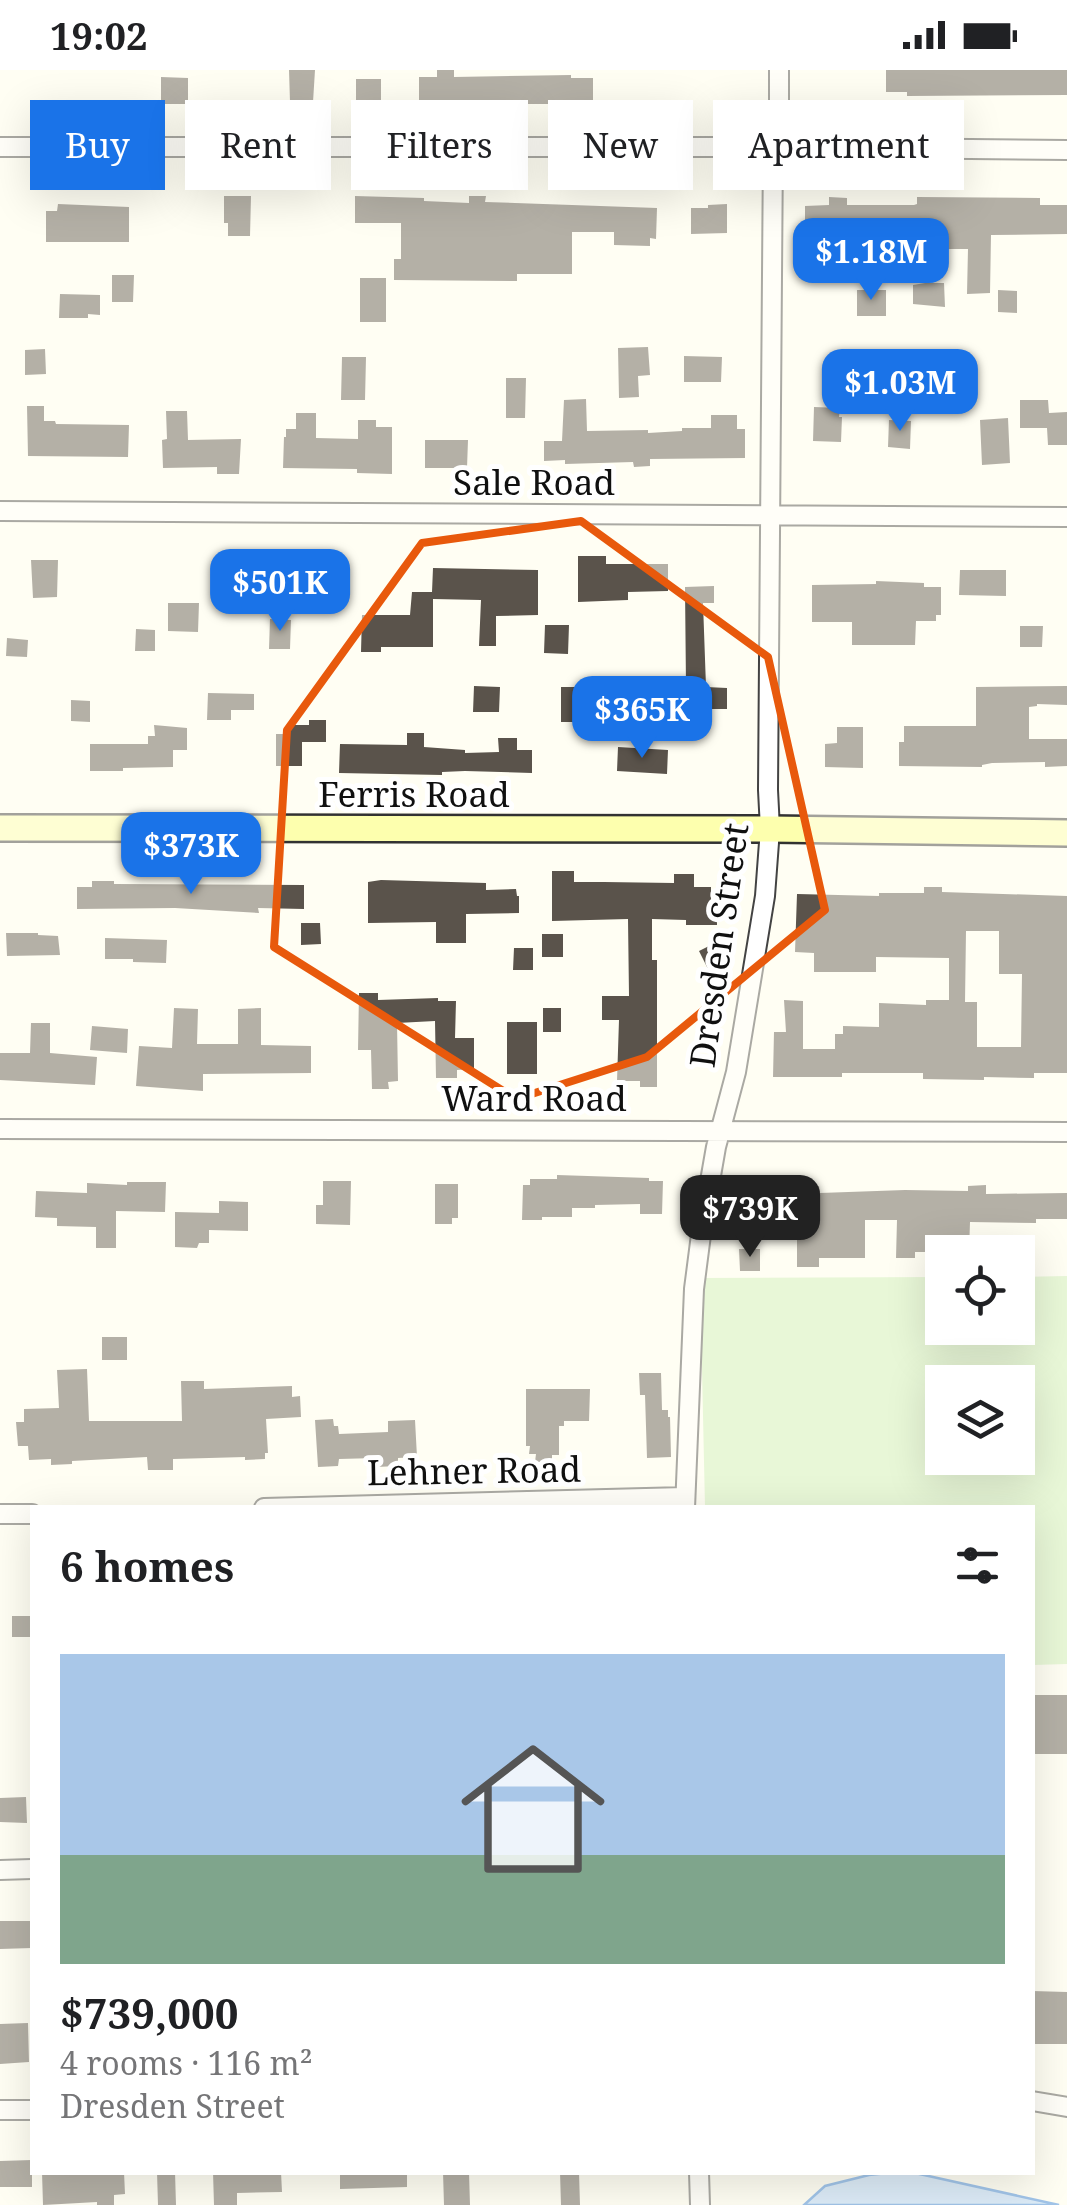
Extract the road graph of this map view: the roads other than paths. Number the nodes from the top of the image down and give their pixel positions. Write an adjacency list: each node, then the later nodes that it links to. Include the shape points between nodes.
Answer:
1 (779, 70): 2 (street, Dresden Street)
2 (778, 100)
3 (0, 147): 4 (street)
4 (713, 147)
5 (964, 149): 6 (street)
6 (1067, 150)
7 (775, 190): 9 (street, Dresden Street)
8 (0, 512): 9 (street, Sale Road)
9 (770, 515): 10 (street, Sale Road); 12 (street, Dresden Street)
10 (1067, 516)
11 (0, 828): 12 (main road, Ferris Road)
12 (770, 828): 13 (main road, Ferris Road); 15 (street, Dresden Street, via 762,914)
13 (1067, 833)
14 (0, 1128): 15 (street, Ward Road)
15 (722, 1130): 16 (street, Ward Road); 17 (street, Dresden Street, via 694,1289)
16 (1067, 1132)
17 (685, 1502): 18 (street, Lehner Road)
18 (474, 1505)
19 (0, 1514): 20 (street)
20 (30, 1514)
21 (0, 1870): 22 (street)
22 (30, 1870)
23 (1035, 2102): 24 (street)
24 (1067, 2107)
25 (0, 2110): 26 (street)
26 (30, 2110)
27 (700, 2175): 28 (street)
28 (700, 2205)

